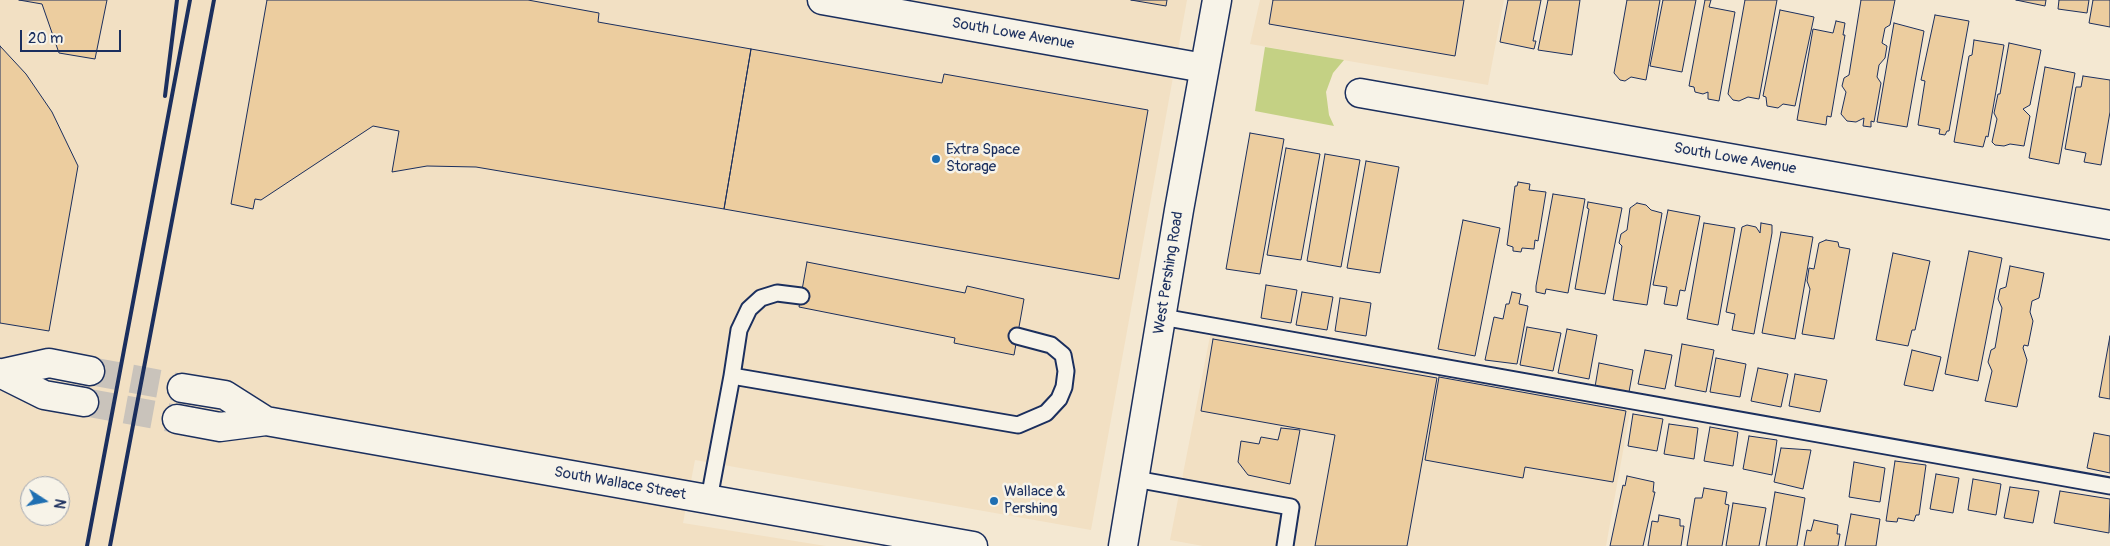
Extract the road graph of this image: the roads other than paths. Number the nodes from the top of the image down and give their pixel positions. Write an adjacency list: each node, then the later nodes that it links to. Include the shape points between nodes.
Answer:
1 (822, 0): 3 (street, South Lowe Avenue)
2 (1217, 0): 3 (street, West Pershing Road)
3 (1204, 68): 7 (street, West Pershing Road)
4 (1360, 93): 5 (street, South Lowe Avenue)
5 (2110, 225)
6 (802, 296): 11 (lane, via 777,293 761,298 749,309 739,330)
7 (1162, 316): 16 (street, West Pershing Road); 17 (lane)
8 (1017, 336): 11 (lane, via 1051,345 1063,355 1066,371 1059,399 1046,413 1018,425)
9 (90, 371): 10 (street, via 49,363)
10 (2, 373): 13 (street, via 44,395)
11 (732, 376): 18 (lane)
12 (182, 388): 15 (street, South Wallace Street, via 225,396)
13 (84, 402)
14 (177, 419): 15 (street, South Wallace Street, via 220,427)
15 (266, 421): 18 (street, South Wallace Street)
16 (1135, 479): 20 (street, West Pershing Road); 21 (lane, via 1291,507)
17 (2110, 486)
18 (709, 499): 19 (street, South Wallace Street)
19 (973, 546)
20 (1123, 546)
21 (1284, 546)

